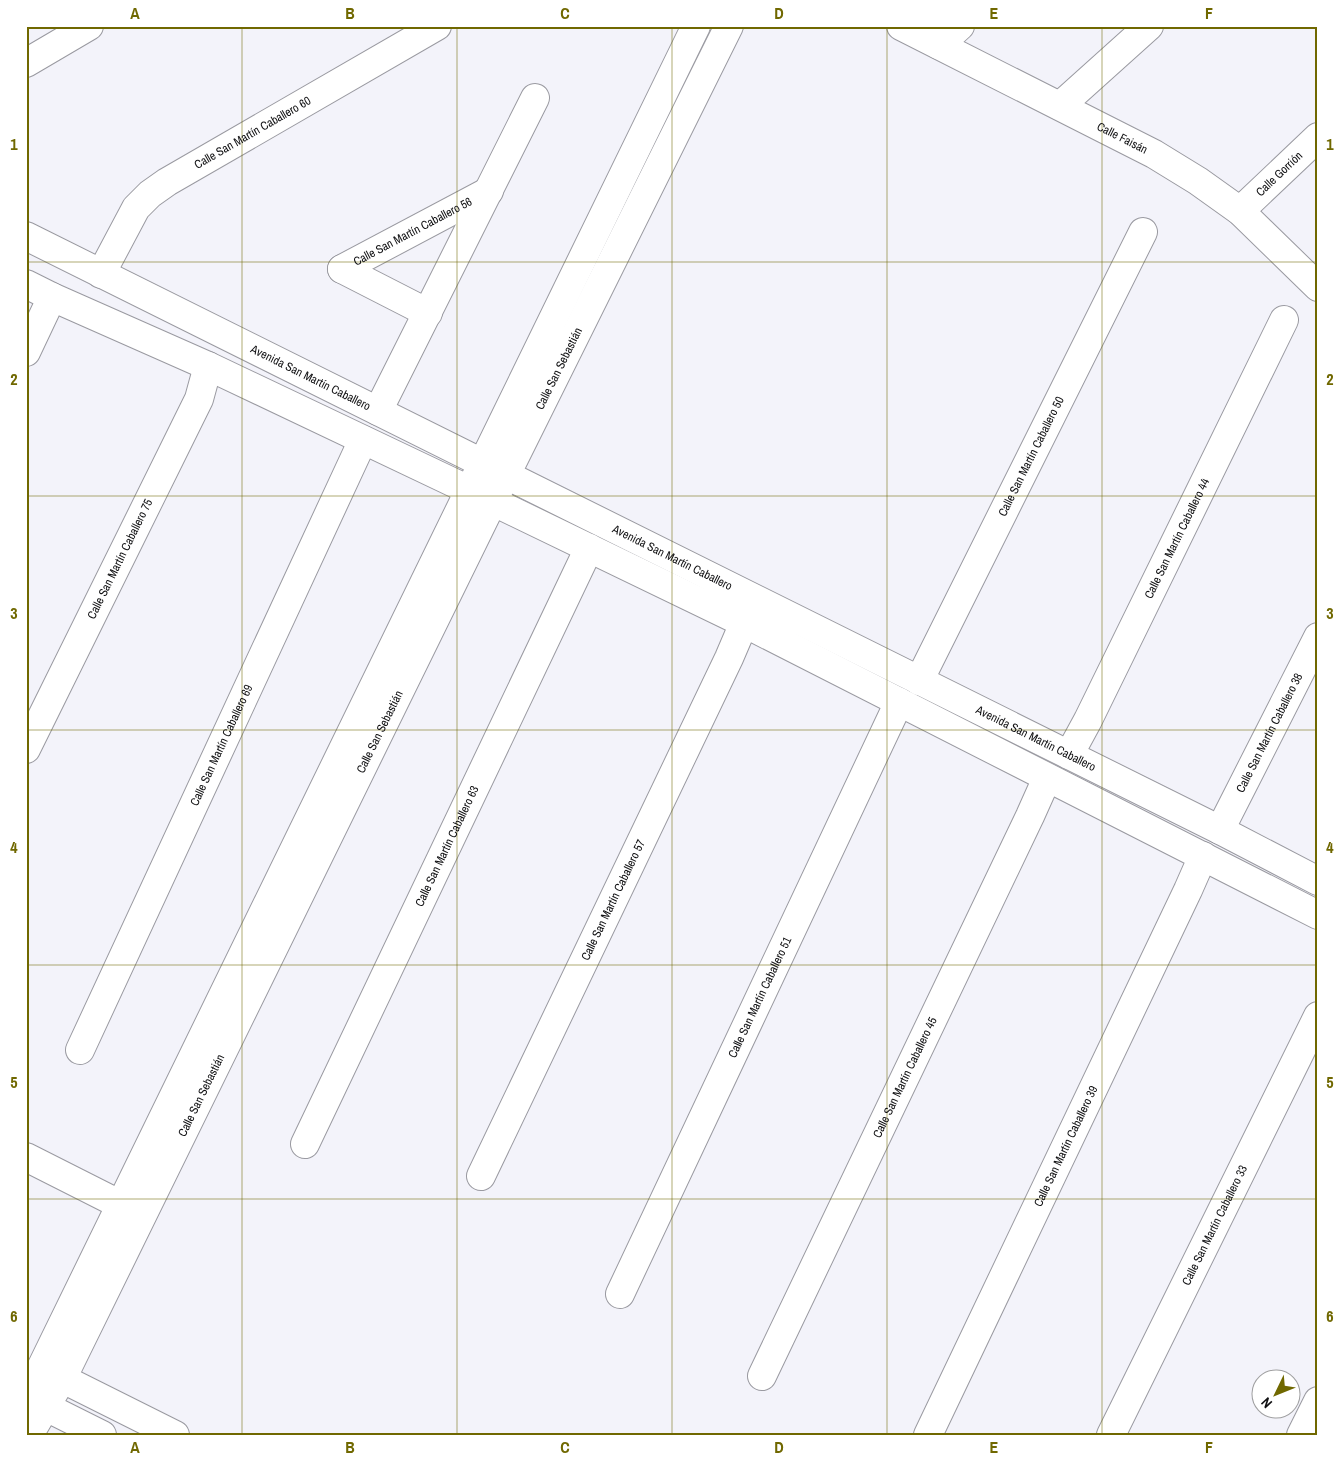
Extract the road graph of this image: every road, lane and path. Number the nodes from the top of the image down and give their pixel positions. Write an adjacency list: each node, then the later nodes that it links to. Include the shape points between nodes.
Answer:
1 (89, 26): 9 (street)
2 (437, 26): 17 (street, Calle San Martín Caballero 60, via 150,194 136,208)
3 (696, 26): 27 (street, Calle San Sebastián)
4 (729, 26): 28 (street, Calle San Sebastián)
5 (901, 26): 8 (street, Calle Faisán)
6 (960, 26): 8 (street)
7 (1149, 26): 11 (street)
8 (939, 45): 11 (street, Calle Faisán)
9 (26, 63)
10 (535, 98): 13 (street, Calle San Martín Caballero 56)
11 (1060, 106): 14 (street, Calle Faisán, via 1154,154 1198,180)
12 (1318, 137): 14 (street, Calle Gorrión)
13 (488, 191): 21 (street, Calle San Martín Caballero 56); 21 (street, Calle San Martín Caballero 56, via 342,269)
14 (1240, 211): 19 (street, Calle Faisán)
15 (1143, 232): 34 (street, Calle San Martín Caballero 50)
16 (26, 236): 17 (street, Avenida San Martín Caballero)
17 (101, 274): 25 (street, Avenida San Martín Caballero)
18 (26, 284): 20 (street)
19 (1318, 287)
20 (52, 297): 23 (street); 24 (street)
21 (428, 312): 25 (street, Calle San Martín Caballero 56)
22 (1284, 320): 37 (street, Calle San Martín Caballero 44)
23 (26, 352)
24 (208, 366): 26 (street); 36 (street, Calle San Martín Caballero 75, via 199,399)
25 (378, 411): 27 (street, Avenida San Martín Caballero)
26 (363, 440): 29 (street); 44 (street, Calle San Martín Caballero 69)
27 (482, 463): 28 (street, Avenida San Martín Caballero); 29 (street, Calle San Sebastián)
28 (507, 475): 30 (street, Calle San Sebastián); 34 (street, Avenida San Martín Caballero)
29 (469, 490): 30 (street); 48 (street, Calle San Sebastián)
30 (493, 501): 31 (street); 51 (street, Calle San Sebastián)
31 (589, 548): 32 (street); 45 (street, Calle San Martín Caballero 63)
32 (744, 623): 35 (street); 47 (street, Calle San Martín Caballero 57)
33 (1318, 636): 39 (street, Calle San Martín Caballero 38)
34 (919, 681): 37 (street, Avenida San Martín Caballero)
35 (899, 702): 38 (street); 49 (street, Calle San Martín Caballero 51)
36 (26, 749)
37 (1069, 755): 39 (street, Avenida San Martín Caballero)
38 (1047, 778): 40 (street); 50 (street, Calle San Martín Caballero 45)
39 (1220, 830): 41 (street, Avenida San Martín Caballero)
40 (1203, 856): 42 (street); 56 (street, Calle San Martín Caballero 39)
41 (1318, 881)
42 (1318, 915)
43 (1318, 1016): 57 (street, Calle San Martín Caballero 33)
44 (80, 1050)
45 (305, 1144)
46 (26, 1157): 48 (street)
47 (482, 1176)
48 (121, 1205): 51 (street, Calle San Sebastián)
49 (620, 1294)
50 (762, 1376)
51 (38, 1384): 53 (street, Calle San Sebastián); 54 (street); 55 (street)
52 (1318, 1400): 58 (street)
53 (28, 1434)
54 (102, 1435)
55 (175, 1435)
56 (928, 1435)
57 (1111, 1435)
58 (1301, 1435)

